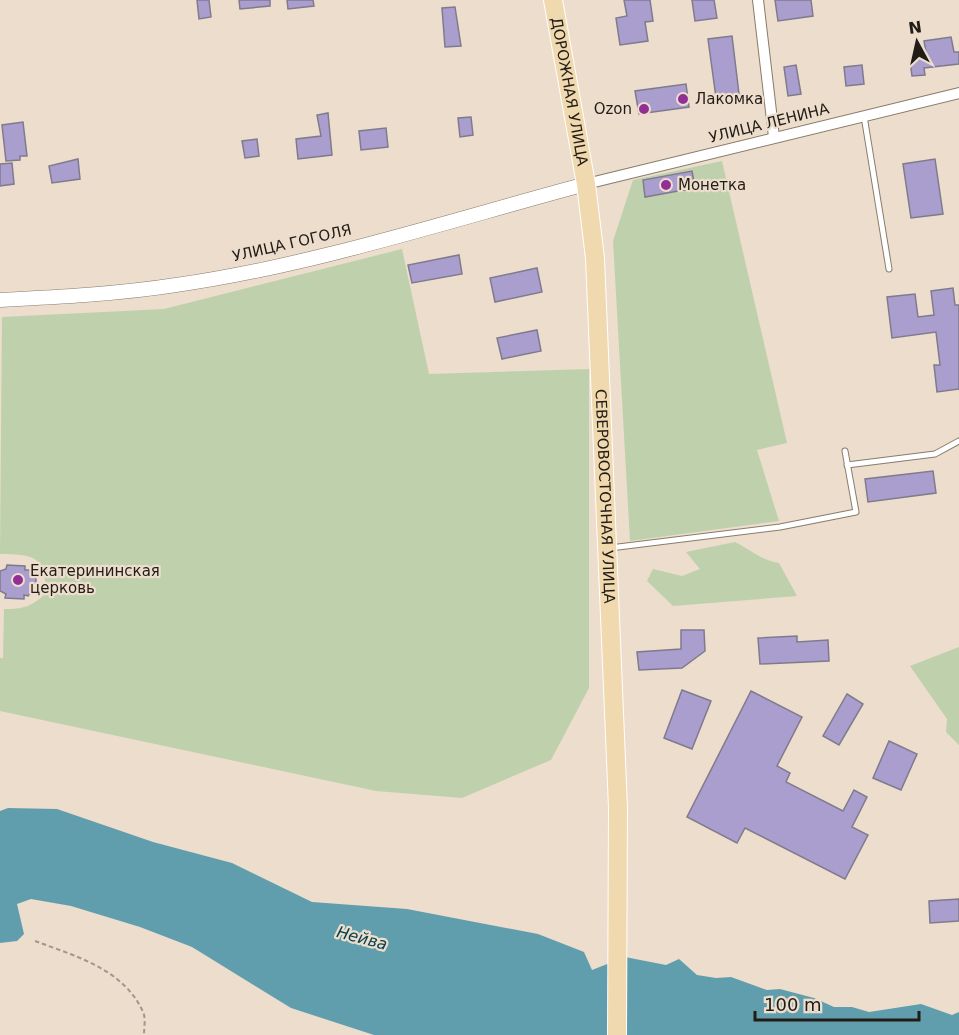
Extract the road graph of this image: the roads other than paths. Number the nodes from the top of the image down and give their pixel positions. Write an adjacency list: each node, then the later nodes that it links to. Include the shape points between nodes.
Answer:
1 (553, 0): 6 (main road, ДОРОЖНАЯ УЛИЦА)
2 (758, 0): 5 (street)
3 (959, 93): 4 (street, УЛИЦА ЛЕНИНА)
4 (864, 115): 5 (street, УЛИЦА ЛЕНИНА); 7 (lane)
5 (774, 137): 6 (street, УЛИЦА ЛЕНИНА)
6 (586, 184): 8 (street, УЛИЦА ГОГОЛЯ, via 311,258 177,285); 12 (main road, СЕВЕРОВОСТОЧНАЯ УЛИЦА, via 595,258)
7 (889, 269)
8 (0, 300)
9 (959, 441): 11 (lane, via 935,454)
10 (845, 451): 11 (lane)
11 (847, 465): 12 (lane, via 856,512 780,527)
12 (609, 548): 13 (main road, СЕВЕРОВОСТОЧНАЯ УЛИЦА, via 618,808)
13 (617, 1035)

